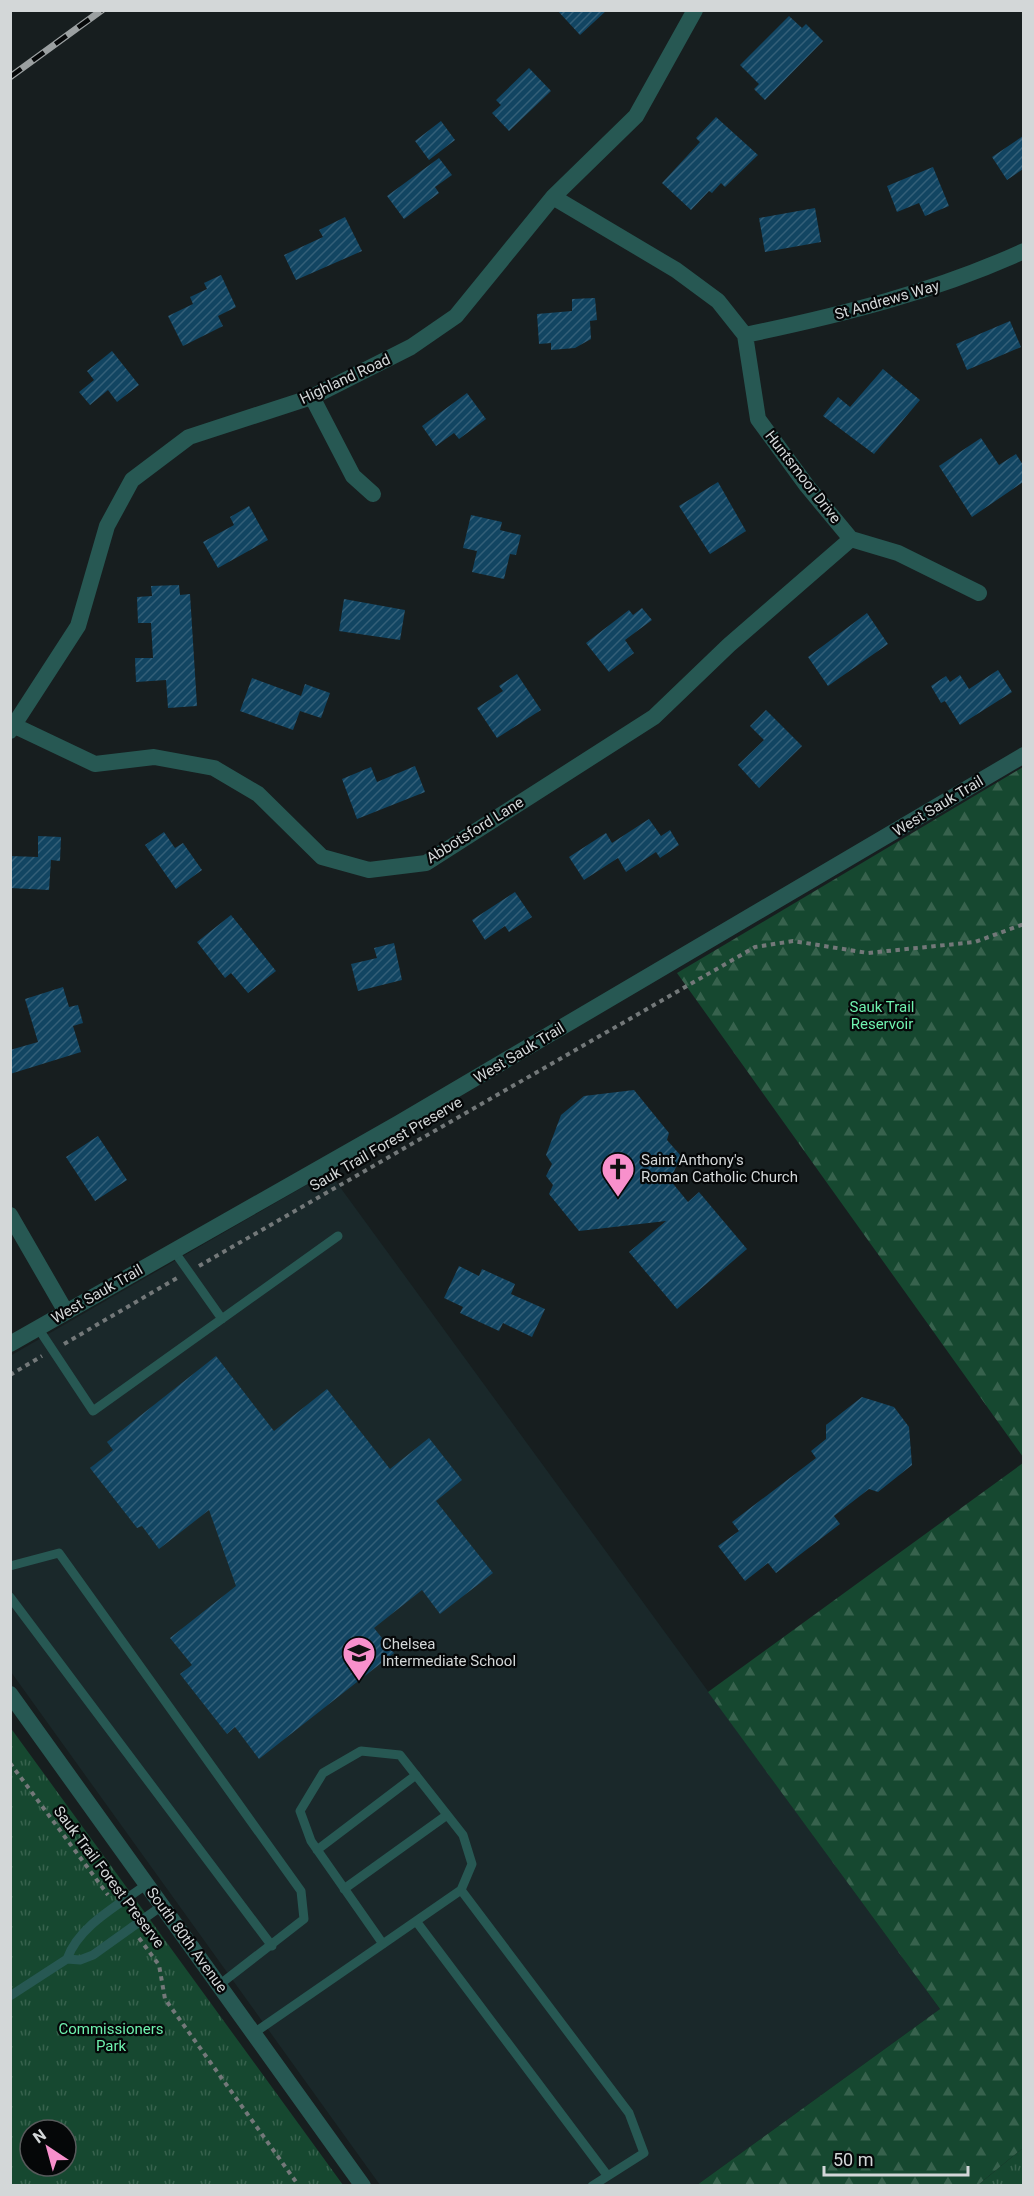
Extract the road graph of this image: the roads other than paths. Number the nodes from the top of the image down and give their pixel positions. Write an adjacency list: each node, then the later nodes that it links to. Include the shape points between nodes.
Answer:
1 (695, 10): 2 (street, Highland Road, via 636,116)
2 (553, 197): 4 (street, Huntsmoor Drive, via 676,270 718,301); 5 (street, Highland Road, via 456,316 411,347)
3 (1023, 251): 4 (street, St Andrews Way, via 971,275 846,314)
4 (745, 335): 7 (street, Huntsmoor Drive, via 758,419)
5 (312, 397): 6 (street, via 353,476); 9 (street, Highland Road, via 189,437 132,480 106,525 78,626)
6 (373, 494)
7 (851, 539): 8 (street, Huntsmoor Drive, via 898,553); 9 (street, Abbotsford Lane, via 729,645 654,717 426,863 369,870 322,856 258,794 214,768 154,757 95,764)
8 (979, 593)
9 (13, 728)
10 (1023, 755): 13 (street, West Sauk Trail, via 399,1124)
11 (10, 1215): 14 (street)
12 (338, 1236): 15 (lane)
13 (174, 1251): 14 (street, West Sauk Trail); 15 (lane)
14 (66, 1312): 16 (street, West Sauk Trail)
15 (222, 1318): 16 (lane, via 93,1411)
16 (38, 1328): 17 (street, West Sauk Trail)
17 (10, 1344)
18 (10, 1566): 30 (lane, via 59,1553 301,1891 304,1919)
19 (10, 1597): 30 (lane)
20 (10, 1694): 24 (street, South 80th Avenue)
21 (416, 1775): 22 (lane); 23 (lane); 23 (lane, via 400,1755 361,1751 323,1773 300,1811)
22 (447, 1815): 25 (lane); 26 (lane, via 463,1835 472,1864)
23 (317, 1850): 25 (lane)
24 (147, 1884): 27 (street, South 80th Avenue); 31 (lane, via 80,1934)
25 (344, 1888): 29 (lane)
26 (461, 1890): 28 (lane); 35 (lane, via 629,2113 644,2153)
27 (163, 1905): 31 (lane, via 93,1955); 32 (street, South 80th Avenue)
28 (416, 1921): 29 (lane); 35 (lane)
29 (383, 1944): 34 (lane)
30 (272, 1946): 32 (lane)
31 (67, 1959): 33 (lane)
32 (219, 1985): 34 (street, South 80th Avenue)
33 (10, 1996)
34 (254, 2033): 36 (street, South 80th Avenue)
35 (607, 2175): 37 (lane)
36 (363, 2186)
37 (592, 2186)

